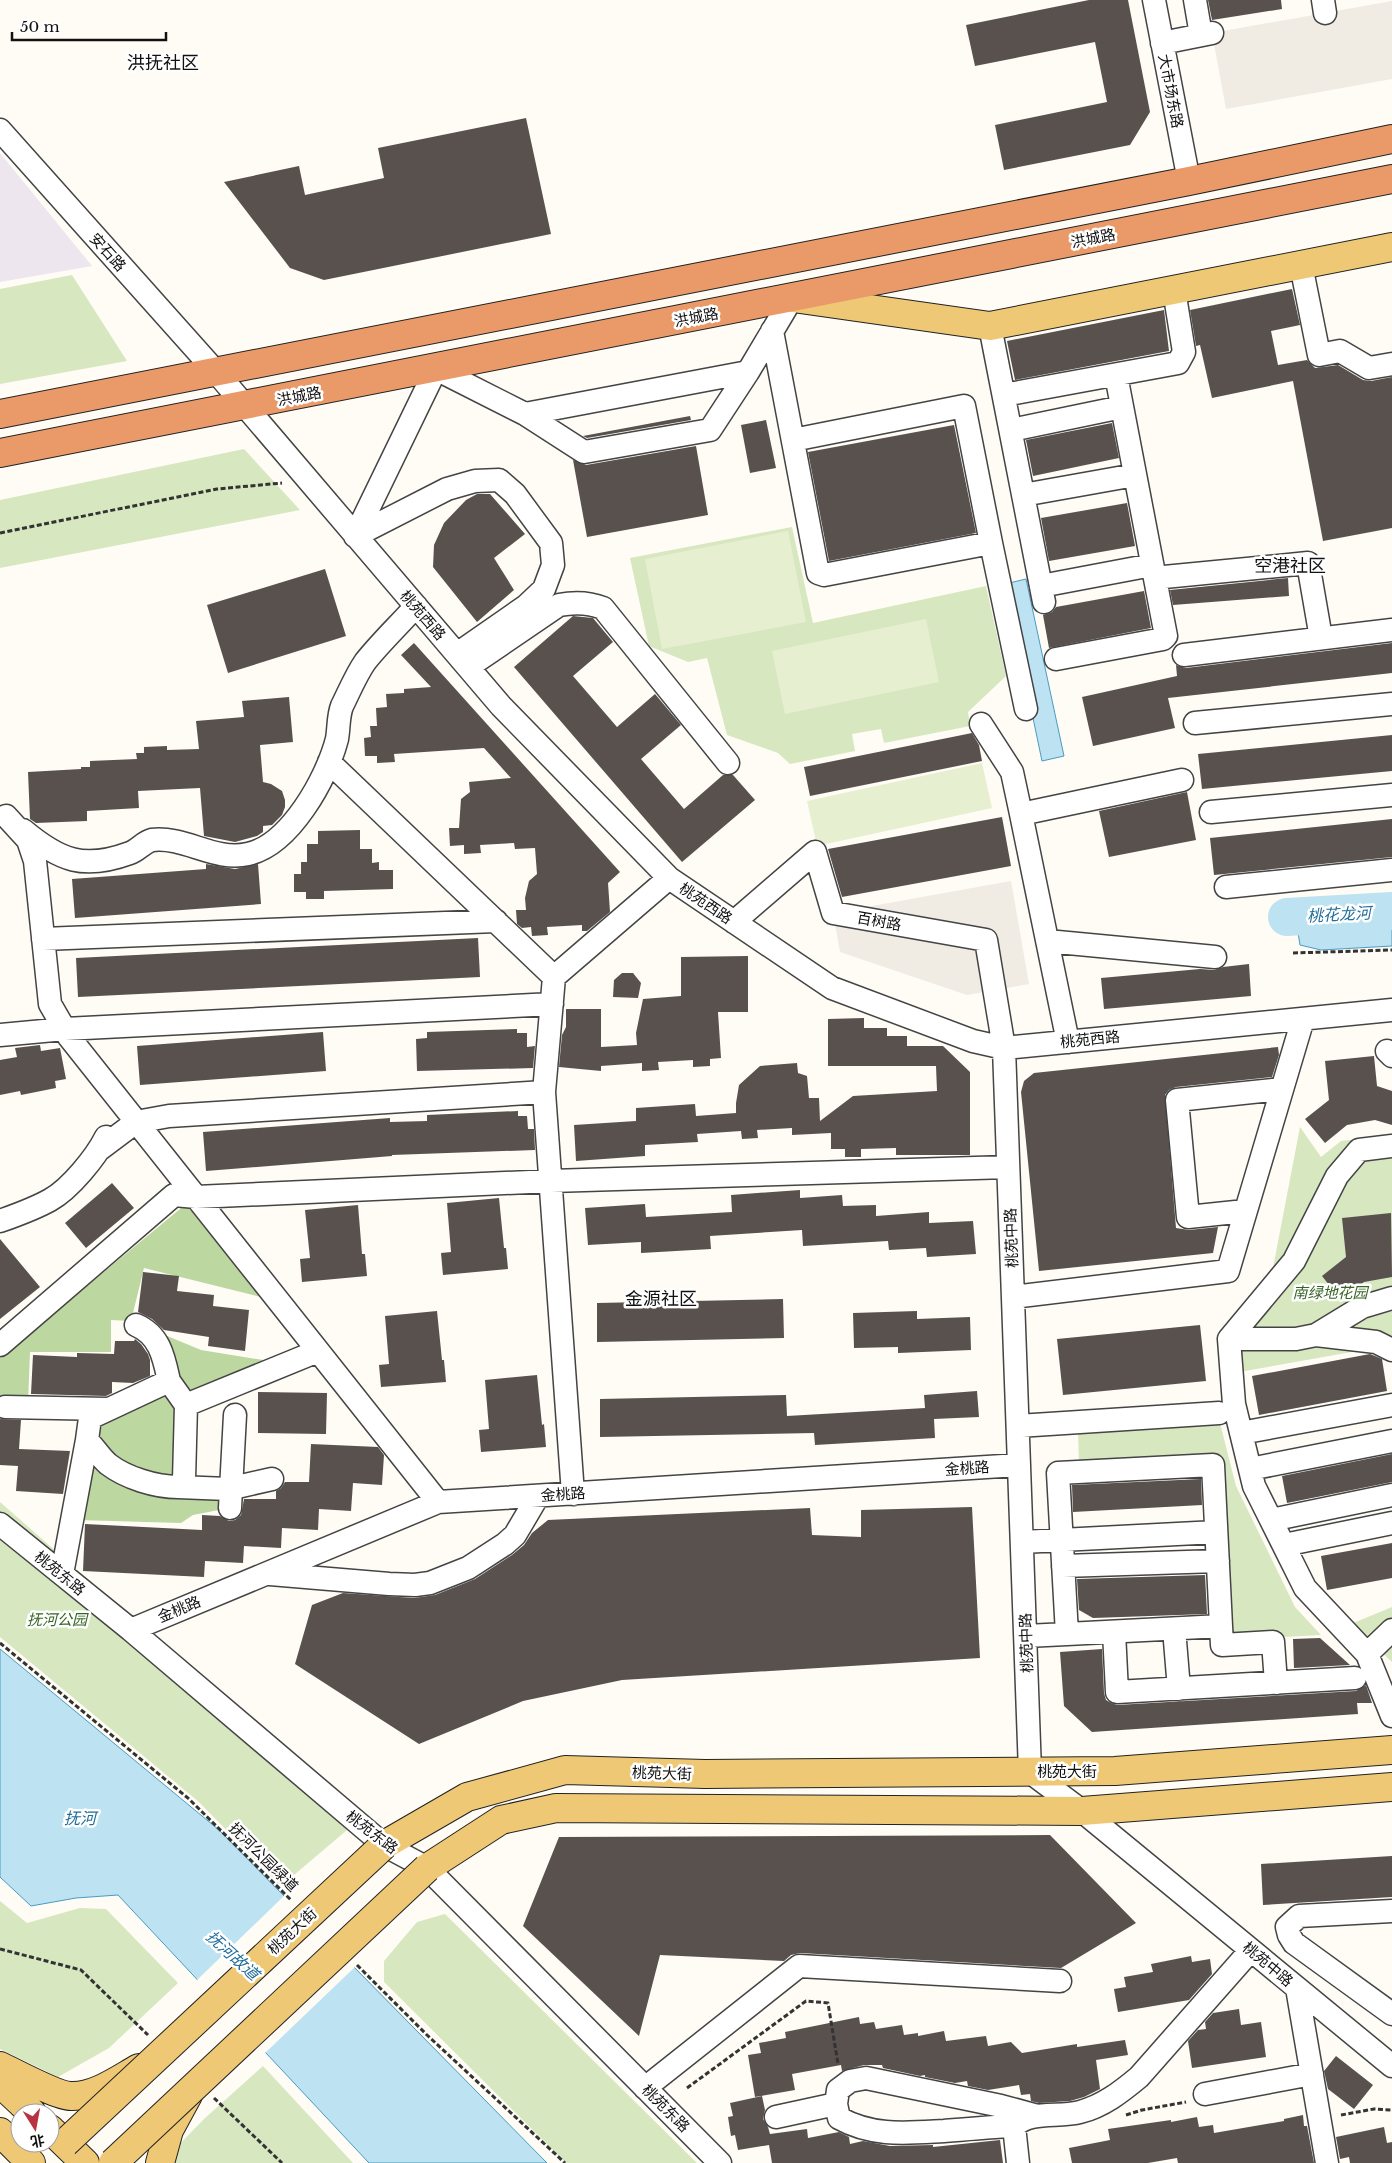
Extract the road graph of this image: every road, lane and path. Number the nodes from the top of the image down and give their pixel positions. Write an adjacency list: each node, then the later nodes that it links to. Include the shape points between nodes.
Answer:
1 (1154, 0): 3 (street, 大市场东路)
2 (1195, 0): 3 (street, via 1207,34)
3 (1162, 43): 7 (street, 大市场东路)
4 (0, 130): 17 (street, 安石路)
5 (1392, 140): 7 (highway)
6 (1392, 178): 11 (highway, 洪城路)
7 (1189, 181): 17 (highway)
8 (1392, 247): 9 (main road)
9 (1301, 265): 10 (main road); 14 (street, via 1319,355 1340,351 1369,368)
10 (1174, 290): 12 (main road); 18 (street, via 1184,352 1178,363)
11 (792, 298): 12 (main road); 13 (street); 15 (highway, 洪城路)
12 (990, 326): 19 (street)
13 (772, 331): 16 (street); 25 (street)
14 (1392, 364)
15 (436, 368): 20 (highway, 洪城路); 23 (street); 31 (street)
16 (748, 372): 23 (street); 23 (street, via 710,430 584,452)
17 (217, 373): 20 (street, 桃苑西路); 22 (highway)
18 (1116, 375): 19 (street); 21 (street)
19 (1004, 395): 24 (street)
20 (244, 407): 26 (highway, 洪城路); 28 (street, 桃苑西路)
21 (1122, 407): 24 (street); 27 (street)
22 (0, 414)
23 (525, 414)
24 (1011, 430): 29 (street)
25 (793, 440): 32 (street, via 818,573 824,575); 32 (street, via 964,406)
26 (0, 453)
27 (1135, 475): 29 (street); 33 (street)
28 (308, 481): 30 (path, via 217,489); 31 (street, 桃苑西路)
29 (1023, 495): 33 (street, via 1042,594)
30 (0, 533)
31 (355, 536): 34 (street, 桃苑西路); 39 (street, via 447,489 476,481 499,480 515,494 551,543 553,565 544,589)
32 (991, 543): 41 (street)
33 (1158, 571): 36 (street, via 1308,563); 38 (street, via 1165,637)
34 (416, 606): 39 (street, 桃苑西路); 44 (street, via 365,663 341,708 337,739)
35 (1392, 630): 36 (street)
36 (1321, 638): 37 (street)
37 (1184, 655)
38 (1056, 659)
39 (462, 660): 45 (street, via 558,605 573,602 592,604 602,608); 52 (street, 桃苑西路, via 501,706)
40 (1392, 704): 42 (street)
41 (1026, 709)
42 (1195, 723)
43 (981, 724): 50 (street, via 1012,772)
44 (329, 762): 49 (street, via 319,785 290,825 264,850 246,855 221,855 166,839 149,841 133,852 107,862 84,862 42,846); 54 (street)
45 (728, 763)
46 (1182, 780): 50 (street)
47 (1392, 795): 48 (street)
48 (1211, 812)
49 (3, 814): 56 (street, via 28,840 35,861)
50 (1021, 814): 57 (street)
51 (1392, 870): 53 (street)
52 (669, 878): 55 (street, 桃苑西路); 61 (street)
53 (1226, 887)
54 (496, 921): 56 (street); 61 (street)
55 (734, 922): 68 (street, 桃苑西路, via 832,988 974,1042); 68 (street, 百树路, via 815,852 833,913 986,940)
56 (43, 939): 65 (street, via 50,1004)
57 (1047, 941): 60 (street); 67 (street)
58 (1392, 950): 59 (path)
59 (1293, 953)
60 (1215, 957)
61 (554, 977): 62 (street)
62 (552, 1004): 65 (street); 70 (street)
63 (1392, 1010): 64 (street, 桃苑西路)
64 (1302, 1019): 67 (street, 桃苑西路); 69 (street)
65 (65, 1030): 66 (street); 71 (street)
66 (0, 1035)
67 (1068, 1042): 68 (street, 桃苑西路)
68 (1004, 1048): 73 (street, 桃苑中路)
69 (1282, 1089): 76 (street); 76 (street, via 1177,1100 1188,1217)
70 (544, 1092): 71 (street, via 169,1116); 74 (street)
71 (130, 1113): 75 (street); 77 (street, via 72,1181 52,1199)
72 (1392, 1146): 82 (street, via 1359,1150 1337,1176 1294,1261)
73 (1008, 1167): 74 (street); 78 (street, 桃苑中路)
74 (550, 1182): 75 (street); 101 (street)
75 (196, 1197): 83 (street, via 174,1195); 85 (street)
76 (1245, 1211): 78 (street, via 1228,1271)
77 (0, 1221)
78 (1013, 1297): 93 (street, 桃苑中路)
79 (1392, 1298): 81 (street, via 1362,1307)
80 (136, 1325): 86 (street, via 147,1329 163,1352)
81 (1316, 1334): 82 (street, via 1296,1339); 84 (street, via 1376,1342)
82 (1229, 1339): 94 (street, via 1234,1404)
83 (0, 1345)
84 (1392, 1350)
85 (318, 1351): 87 (street); 105 (street)
86 (169, 1381): 87 (street); 90 (street)
87 (186, 1405): 100 (street, via 184,1480)
88 (1392, 1406): 94 (street)
89 (6, 1407): 90 (street)
90 (108, 1409): 95 (street, via 90,1418)
91 (1219, 1413): 93 (street)
92 (235, 1415): 104 (street)
93 (1018, 1426): 97 (street, 桃苑中路)
94 (1241, 1433): 98 (street)
95 (87, 1440): 100 (street, via 108,1464 152,1485); 116 (street)
96 (1392, 1441): 98 (street)
97 (1019, 1465): 101 (street, 金桃路); 111 (street, 桃苑中路)
98 (1250, 1470): 106 (street, via 1254,1486)
99 (272, 1479): 104 (street)
100 (178, 1487): 104 (street)
101 (574, 1494): 103 (street, 金桃路)
102 (1392, 1495): 106 (street)
103 (538, 1496): 105 (street, 金桃路); 115 (street, via 506,1544 468,1568 430,1582 415,1586)
104 (230, 1498)
105 (438, 1502): 115 (street, 金桃路)
106 (1271, 1520): 112 (street)
107 (1392, 1523): 112 (street)
108 (0, 1524): 116 (street, 桃苑东路)
109 (1216, 1532): 110 (street); 110 (street, via 1213,1465 1058,1473); 113 (street)
110 (1062, 1540): 111 (street); 114 (street)
111 (1022, 1542): 123 (street, 桃苑中路)
112 (1284, 1545): 125 (street, via 1305,1588)
113 (1218, 1561): 114 (street); 117 (street)
114 (1063, 1566): 122 (street)
115 (266, 1573): 119 (street, 金桃路)
116 (62, 1574): 119 (street, 桃苑东路)
117 (1221, 1626): 118 (street); 127 (street, via 1222,1645 1274,1642)
118 (1174, 1629): 121 (street); 128 (street)
119 (131, 1630): 134 (street, 桃苑东路)
120 (1392, 1630): 125 (street)
121 (1114, 1632): 122 (street); 128 (street, via 1117,1692)
122 (1067, 1634): 123 (street)
123 (1026, 1636): 131 (street, 桃苑中路)
124 (0, 1643): 136 (path, 抚河公园绿道, via 189,1799)
125 (1367, 1654): 129 (street)
126 (1355, 1678): 127 (street)
127 (1276, 1683): 128 (street)
128 (1179, 1689)
129 (1392, 1716)
130 (1392, 1750): 131 (main road, 桃苑大街, via 1115,1771)
131 (1030, 1772): 133 (street, 桃苑中路); 134 (main road, 桃苑大街, via 705,1774 565,1770 467,1797)
132 (1392, 1787): 133 (main road)
133 (1082, 1811): 135 (main road, via 556,1808 501,1820); 138 (street, 桃苑中路)
134 (384, 1845): 135 (street, 桃苑东路); 143 (main road, 桃苑大街, bridge)
135 (427, 1868): 148 (street, 桃苑东路); 150 (main road, bridge)
136 (294, 1903)
137 (1392, 1911): 142 (street, via 1299,1916 1288,1927 1294,1943)
138 (1251, 1950): 141 (street, 桃苑中路); 155 (street, via 1139,2077 1120,2092 1098,2106 1080,2112)
139 (350, 1958): 166 (path)
140 (1060, 1981): 148 (street, via 799,1966)
141 (1297, 1988): 145 (street, 桃苑中路); 146 (street)
142 (1392, 2014)
143 (152, 2062): 144 (main road, bridge, via 94,2092 71,2096); 160 (main road, 桃苑大街, bridge)
144 (0, 2066)
145 (1392, 2066)
146 (1312, 2074): 151 (street); 157 (street)
147 (0, 2083): 153 (main road)
148 (645, 2088): 167 (street, 桃苑东路)
149 (687, 2088): 152 (path, via 806,2001 828,2003)
150 (190, 2090): 164 (main road, bridge); 165 (main road, bridge, via 169,2130)
151 (1205, 2094)
152 (839, 2096): 155 (street, via 850,2081 866,2078); 156 (street); 158 (street, via 839,2118 855,2127 876,2132 896,2134)
153 (21, 2103)
154 (1392, 2110): 157 (path, via 1374,2109)
155 (1038, 2116): 158 (street, via 1022,2118)
156 (776, 2117)
157 (1320, 2119): 169 (street)
158 (1014, 2126): 168 (street)
159 (0, 2132): 162 (main road)
160 (60, 2134)
161 (60, 2138): 163 (main road)
162 (31, 2163)
163 (85, 2163)
164 (113, 2163)
165 (160, 2163)
166 (565, 2163)
167 (720, 2163)
168 (1018, 2163)
169 (1327, 2163)

